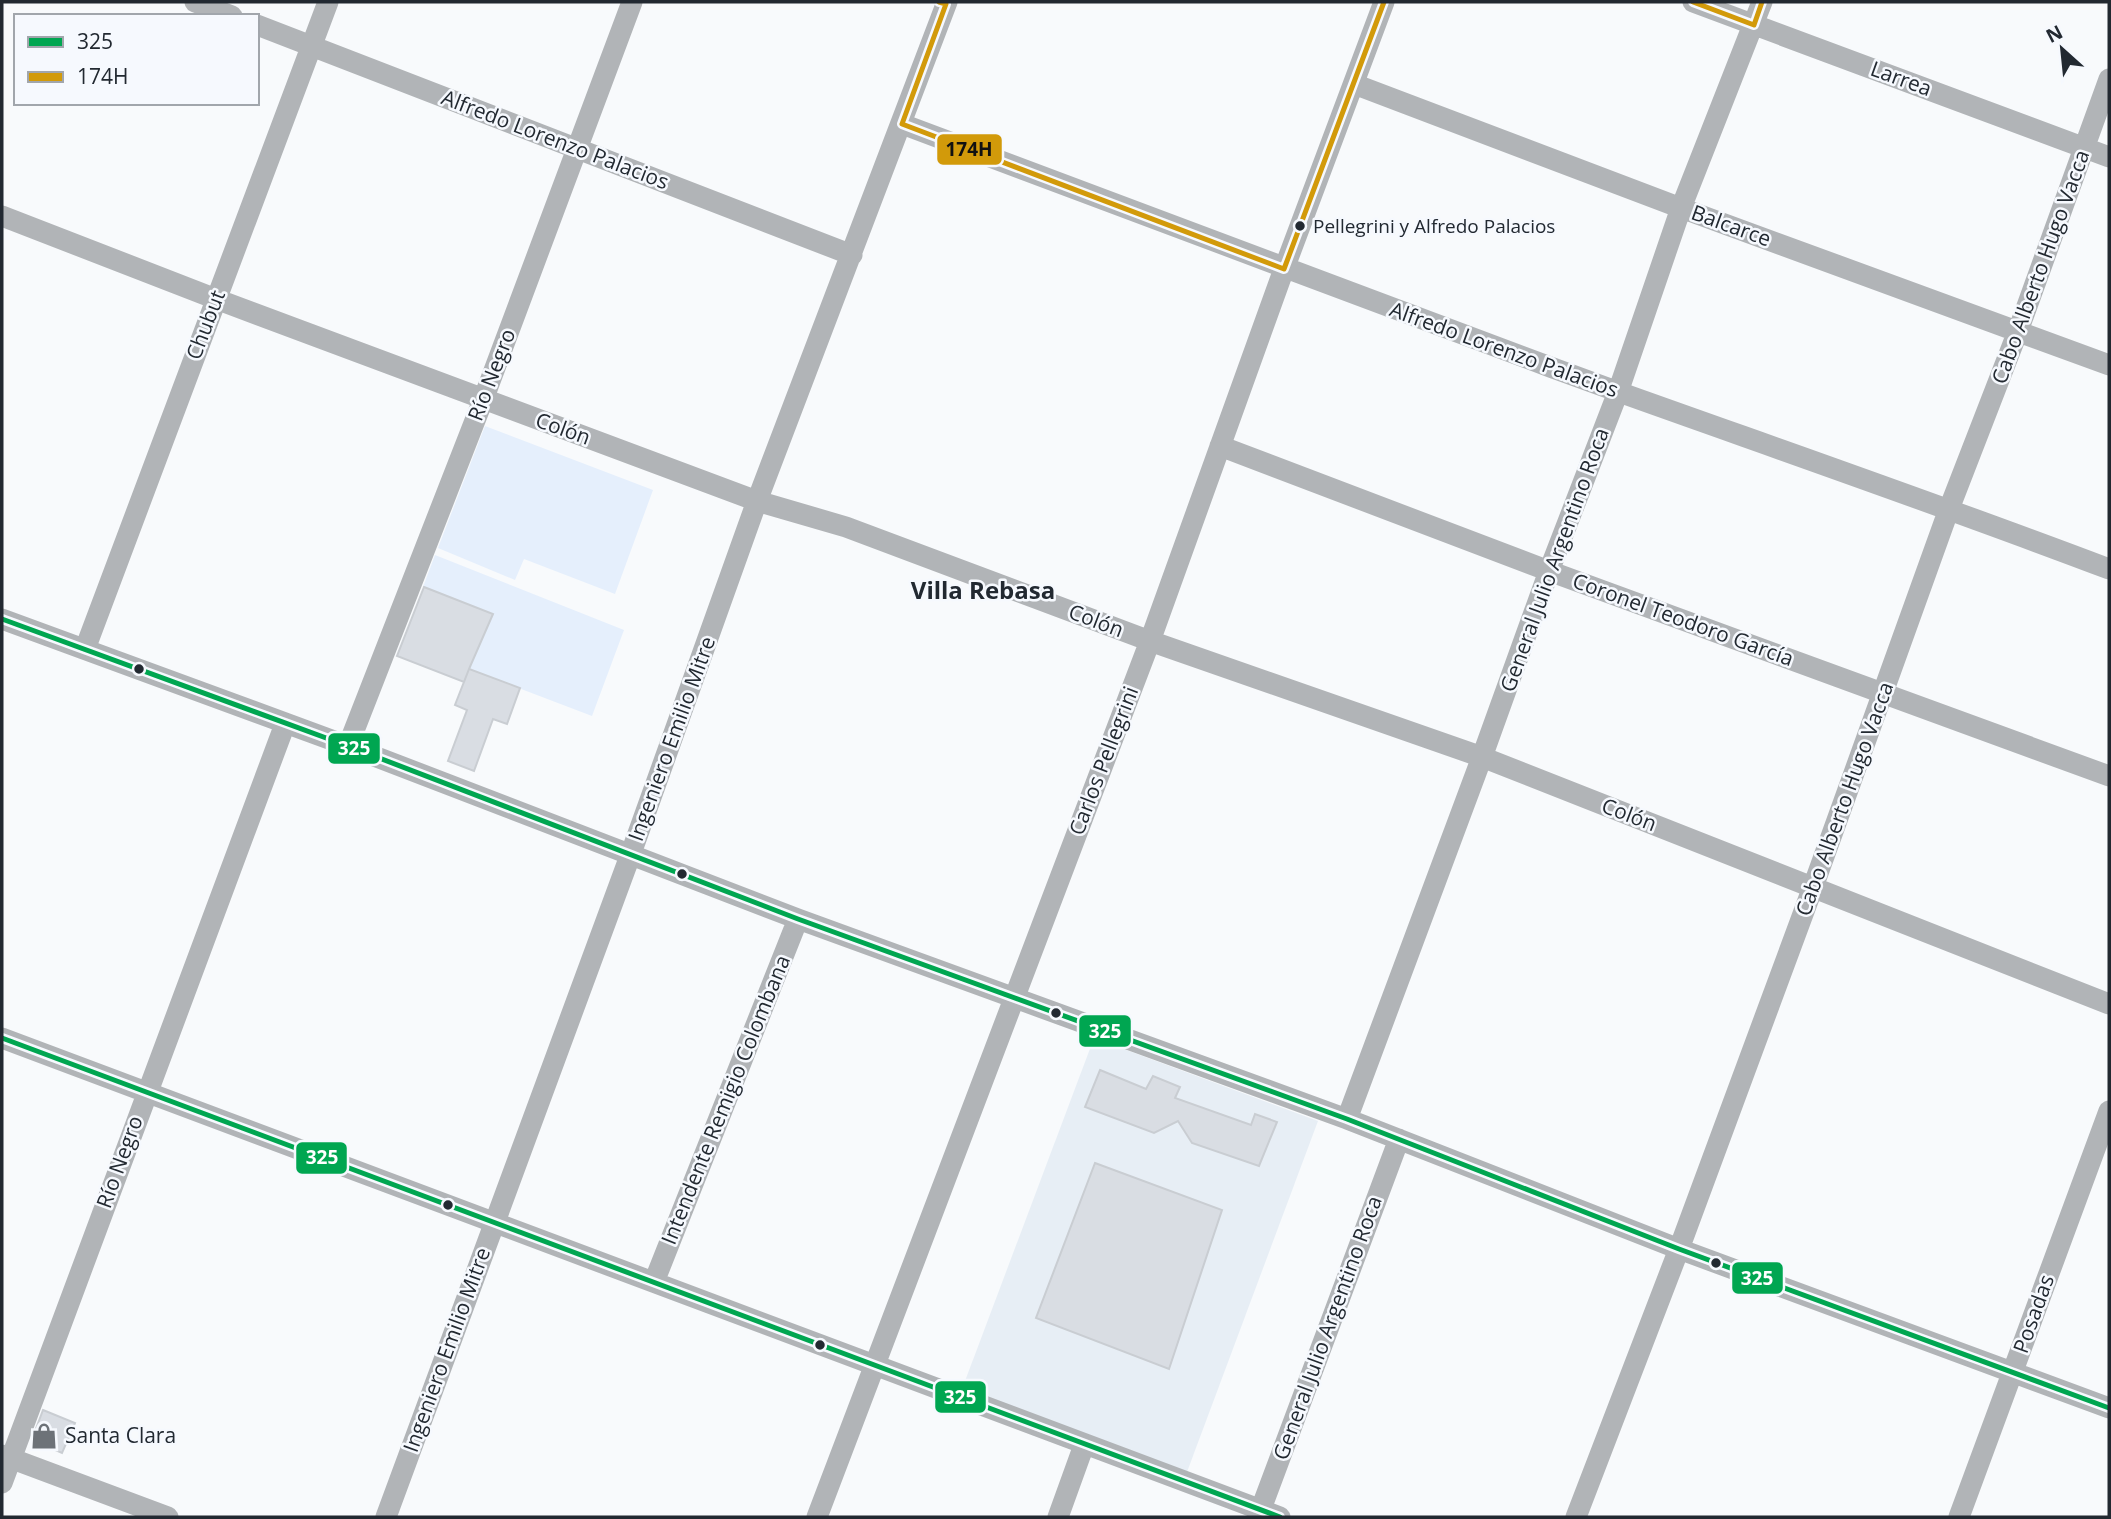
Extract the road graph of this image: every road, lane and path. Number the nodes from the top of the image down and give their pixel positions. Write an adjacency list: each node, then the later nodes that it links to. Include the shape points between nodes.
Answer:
1 (195, 2): 8 (street)
2 (328, 2): 11 (street, Chubut)
3 (632, 2): 16 (street, Río Negro)
4 (1384, 2): 13 (street, Carlos Pellegrini)
5 (1693, 2): 9 (street, Larrea)
6 (1762, 2): 9 (street, General Julio Argentino Roca)
7 (944, 3): 14 (street, Ingeniero Emilio Mitre)
8 (227, 14)
9 (1754, 25): 15 (street, Larrea); 18 (street, General Julio Argentino Roca)
10 (259, 26): 11 (street, Alfredo Lorenzo Palacios)
11 (312, 46): 16 (street, Alfredo Lorenzo Palacios); 22 (street, Chubut)
12 (2109, 79): 15 (street, Cabo Alberto Hugo Vacca)
13 (1354, 84): 18 (street, Balcarce); 21 (street, Carlos Pellegrini)
14 (902, 124): 20 (street, Ingeniero Emilio Mitre); 21 (street, Alfredo Lorenzo Palacios)
15 (2085, 148): 17 (street, Larrea); 23 (street, Cabo Alberto Hugo Vacca)
16 (578, 150): 20 (street, Alfredo Lorenzo Palacios); 26 (street, Río Negro)
17 (2109, 157)
18 (1681, 208): 23 (street, Balcarce); 25 (street, General Julio Argentino Roca)
19 (2, 216): 22 (street, Colón)
20 (852, 255): 28 (street, Ingeniero Emilio Mitre)
21 (1284, 269): 25 (street, Alfredo Lorenzo Palacios); 27 (street, Carlos Pellegrini)
22 (216, 299): 26 (street, Colón); 34 (street, Chubut)
23 (2018, 331): 24 (street, Balcarce); 29 (street, Cabo Alberto Hugo Vacca)
24 (2109, 365)
25 (1618, 392): 29 (street, Alfredo Lorenzo Palacios); 31 (street, General Julio Argentino Roca)
26 (484, 400): 28 (street, Colón); 37 (street, Río Negro)
27 (1220, 446): 31 (street, Coronel Teodoro García); 33 (street, Carlos Pellegrini)
28 (757, 501): 33 (street, Colón, via 846,527); 40 (street, Ingeniero Emilio Mitre)
29 (1949, 509): 30 (street, Alfredo Lorenzo Palacios); 35 (street, Cabo Alberto Hugo Vacca)
30 (2109, 569)
31 (1549, 571): 35 (street, Coronel Teodoro García); 38 (street, General Julio Argentino Roca)
32 (2, 619): 34 (street)
33 (1150, 641): 38 (street, Colón); 43 (street, Carlos Pellegrini)
34 (85, 649): 36 (street)
35 (1883, 693): 39 (street, Coronel Teodoro García); 41 (street, Cabo Alberto Hugo Vacca)
36 (285, 724): 37 (street); 46 (street, Río Negro)
37 (348, 746): 40 (street)
38 (1482, 757): 41 (street, Colón); 48 (street, General Julio Argentino Roca)
39 (2109, 776)
40 (630, 856): 42 (street); 50 (street, Ingeniero Emilio Mitre)
41 (1813, 887): 44 (street, Colón); 51 (street, Cabo Alberto Hugo Vacca)
42 (798, 919): 43 (street); 52 (street, Intendente Remigio Colombana)
43 (1015, 997): 48 (street); 53 (street, Carlos Pellegrini)
44 (2109, 1004)
45 (2, 1038): 46 (street)
46 (146, 1092): 50 (street); 57 (street, Río Negro)
47 (2109, 1111): 54 (street, Posadas)
48 (1347, 1119): 49 (street)
49 (1399, 1139): 51 (street); 59 (street, General Julio Argentino Roca)
50 (494, 1224): 52 (street); 61 (street, Ingeniero Emilio Mitre)
51 (1679, 1249): 54 (street); 64 (street, Cabo Alberto Hugo Vacca)
52 (654, 1282): 53 (street)
53 (874, 1366): 56 (street); 62 (street, Carlos Pellegrini)
54 (2013, 1371): 55 (street); 65 (street, Posadas)
55 (2109, 1408)
56 (1084, 1445): 59 (street); 63 (street)
57 (6, 1456): 58 (street, Río Negro); 60 (street)
58 (2, 1483)
59 (1266, 1515)
60 (168, 1517)
61 (386, 1517)
62 (817, 1517)
63 (1058, 1517)
64 (1576, 1517)
65 (1959, 1517)

